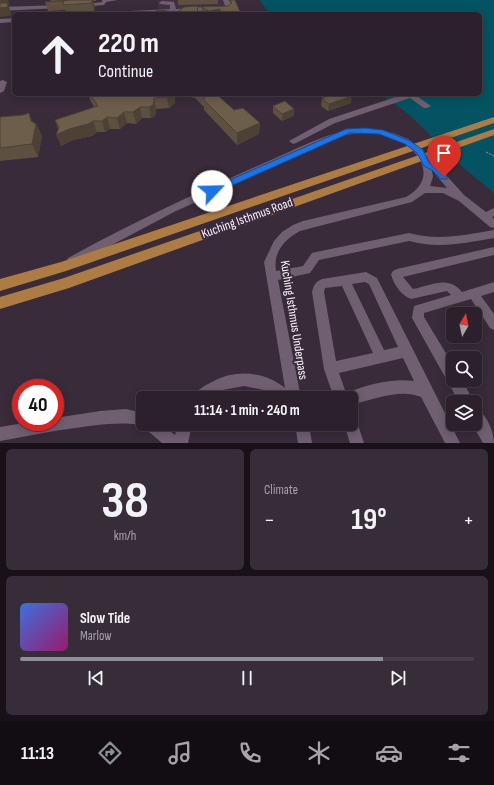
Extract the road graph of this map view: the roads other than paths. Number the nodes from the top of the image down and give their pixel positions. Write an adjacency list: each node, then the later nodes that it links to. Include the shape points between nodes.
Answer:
1 (48, 0): 8 (street)
2 (116, 0): 5 (street)
3 (226, 0): 10 (street)
4 (162, 2): 13 (street, via 172,3); 14 (street)
5 (104, 3): 7 (street)
6 (67, 5): 8 (street)
7 (75, 5)
8 (46, 6): 9 (street); 17 (street)
9 (34, 7): 12 (street); 16 (street)
10 (228, 7): 13 (street); 19 (street)
11 (0, 9): 12 (street)
12 (8, 9): 15 (street)
13 (173, 10): 14 (street)
14 (162, 11): 18 (street)
15 (15, 12)
16 (35, 12)
17 (43, 12)
18 (145, 12)
19 (230, 12)
20 (12, 20): 21 (street)
21 (0, 21)
22 (3, 82): 23 (street)
23 (0, 91)
24 (407, 96): 29 (street, via 332,121 293,140)
25 (412, 96): 26 (street)
26 (427, 106)
27 (494, 120): 37 (main road, Kuching Isthmus Road)
28 (494, 132): 44 (main road, Kuching Isthmus Road, via 64,284)
29 (311, 146): 30 (street, via 349,131 380,132 408,142 420,152); 37 (street, via 107,240)
30 (427, 164): 31 (street, via 428,175); 32 (street, via 435,168)
31 (424, 190): 32 (street, via 443,189); 38 (street, Kuching Isthmus Underpass, via 409,200 293,229 282,236 274,247 268,262)
32 (460, 196): 33 (street)
33 (490, 215): 34 (street)
34 (494, 224)
35 (494, 234): 38 (street, via 443,243 420,241 409,237 316,256 306,270)
36 (494, 251): 43 (street, via 397,274 398,280 411,294 447,286)
37 (61, 267): 40 (main road, Kuching Isthmus Road)
38 (271, 277): 52 (street, Kuching Isthmus Underpass)
39 (345, 280): 46 (street, via 366,277 373,281); 47 (street); 49 (street, via 322,284 318,292)
40 (0, 285)
41 (494, 287): 42 (street)
42 (473, 293): 43 (street); 45 (street)
43 (459, 297): 48 (street, via 418,310 417,313)
44 (0, 303)
45 (494, 324)
46 (407, 351): 47 (street); 54 (street)
47 (381, 357): 49 (street)
48 (446, 365)
49 (331, 369): 53 (street)
50 (209, 391): 51 (street, via 228,381 243,379 258,381)
51 (278, 391)
52 (293, 391)
53 (339, 391)
54 (426, 392): 55 (street, via 416,387 386,389); 67 (street)
55 (358, 396)
56 (136, 418): 62 (street, via 126,416 100,418)
57 (482, 427): 68 (street)
58 (159, 431): 63 (street)
59 (184, 431): 64 (street)
60 (303, 431): 65 (street)
61 (353, 431): 66 (street)
62 (0, 434)
63 (174, 443)
64 (182, 443)
65 (305, 443)
66 (357, 443)
67 (453, 443)
68 (491, 443)

